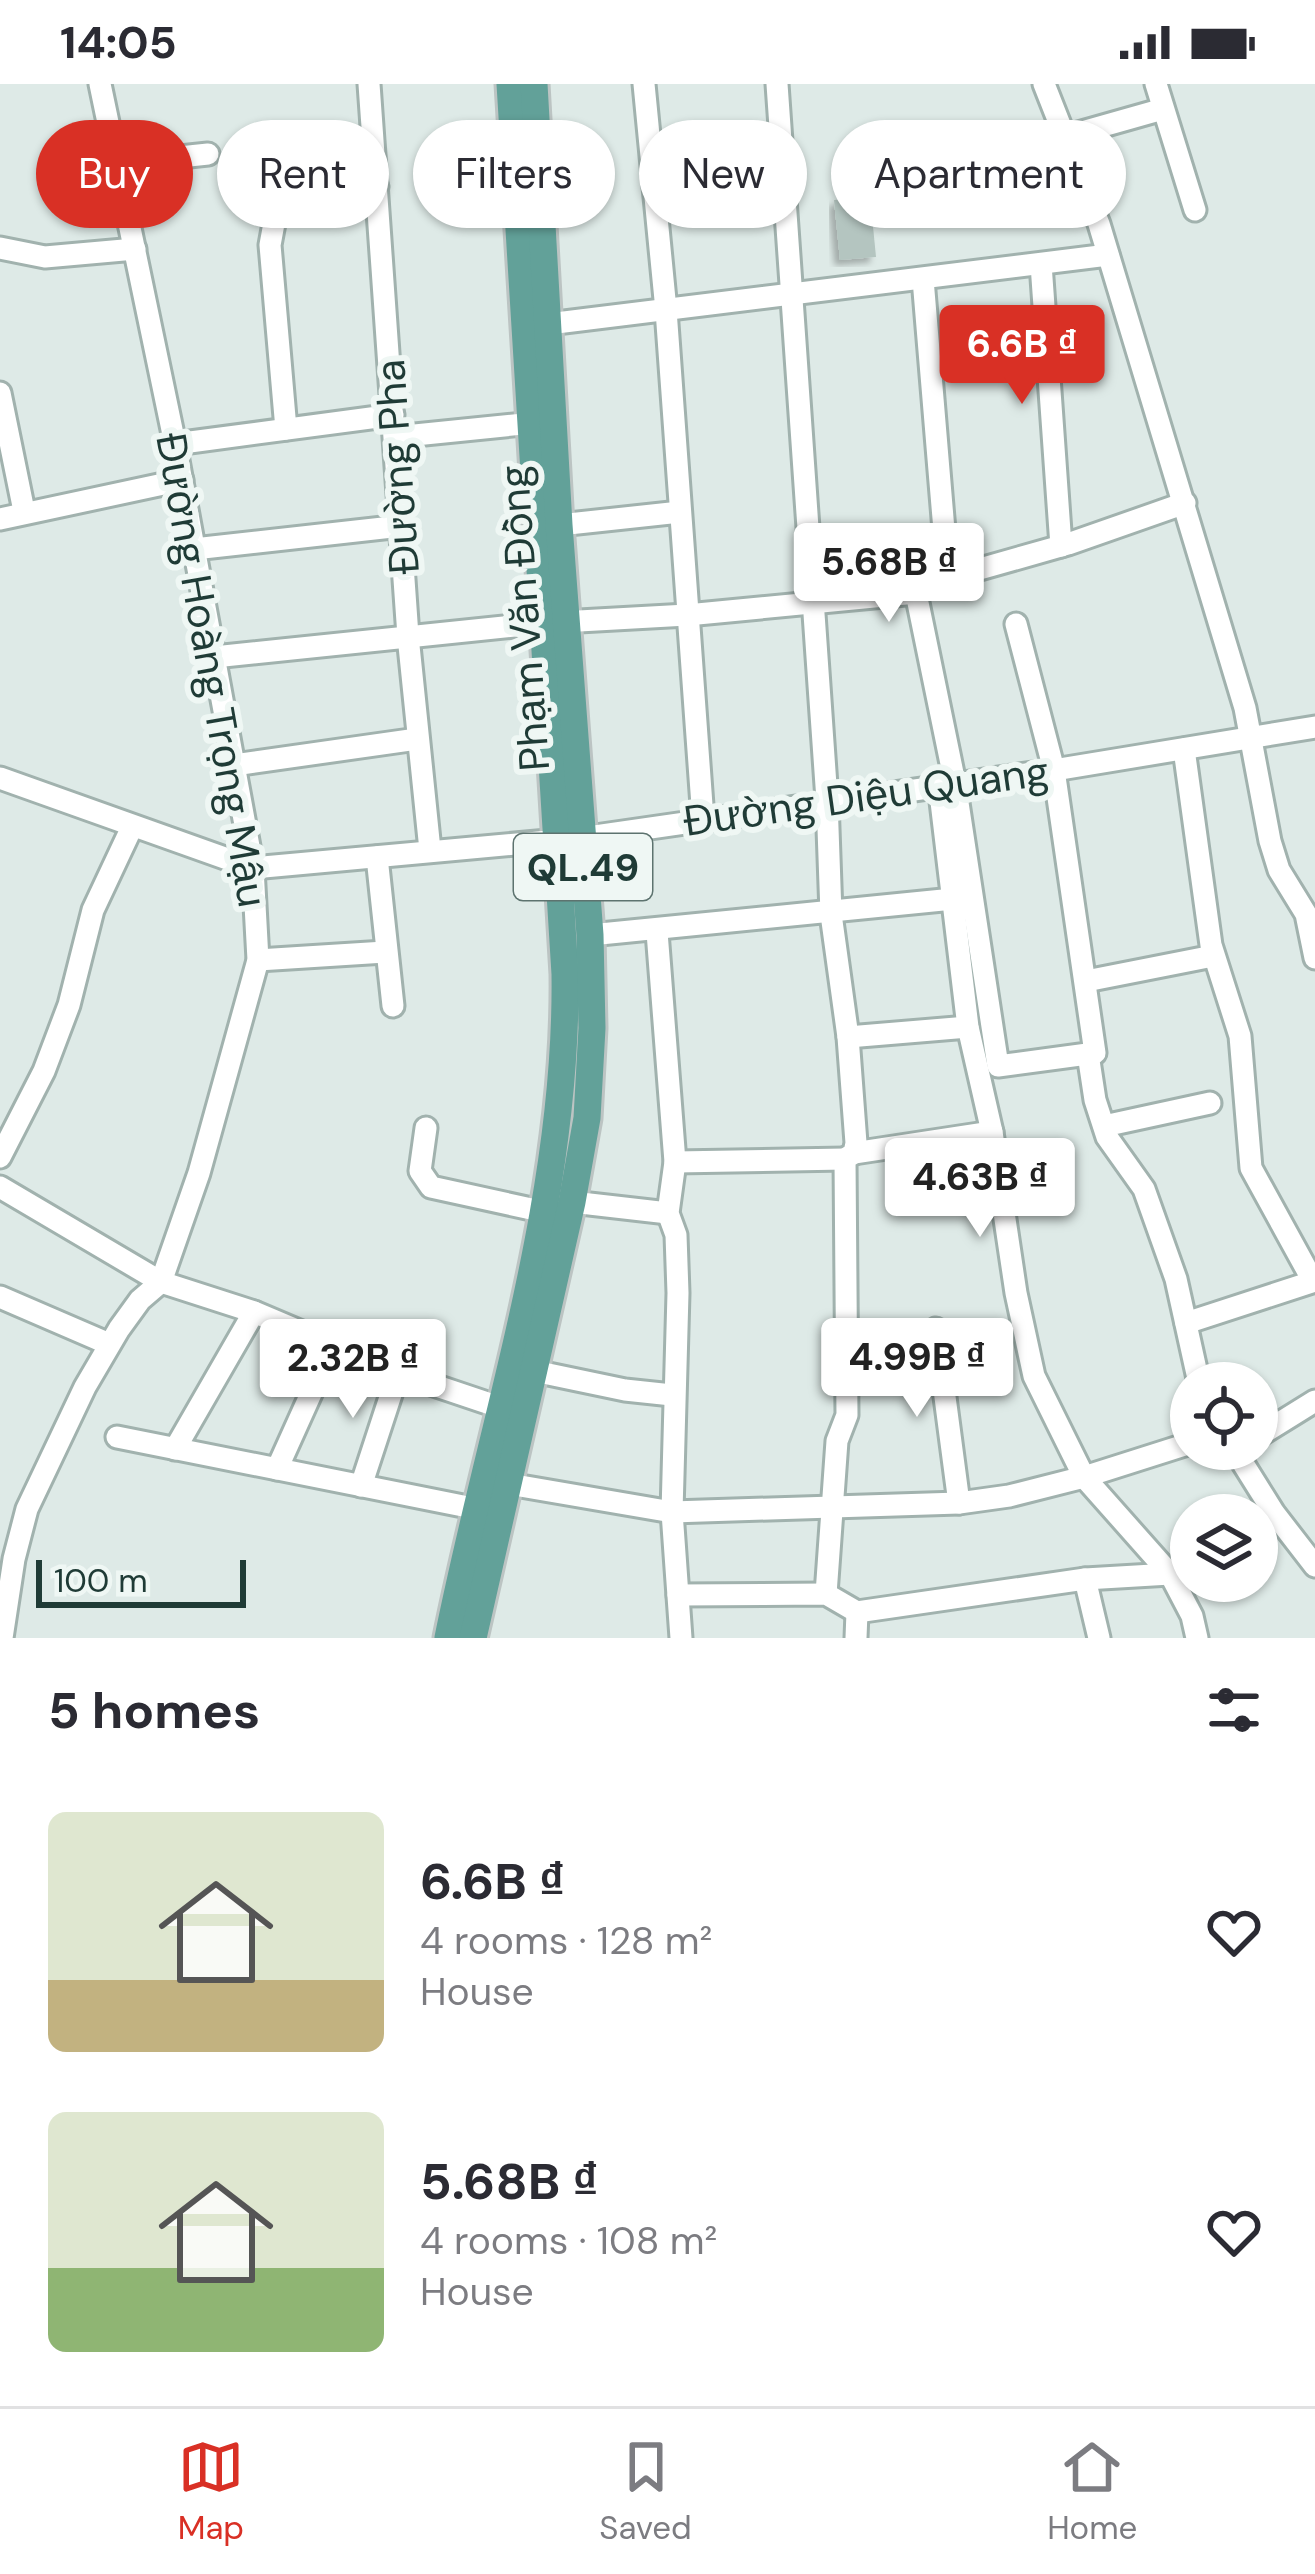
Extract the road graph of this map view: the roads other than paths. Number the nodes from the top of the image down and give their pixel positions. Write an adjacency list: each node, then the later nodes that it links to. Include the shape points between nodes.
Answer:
1 (100, 84): 10 (street, Đường Hoàng Trọng Mậu)
2 (369, 84): 11 (street, Đường Pha)
3 (511, 84): 30 (main road, Phạm Văn Đồng / QL.49)
4 (534, 84): 28 (main road, Phạm Văn Đồng / QL.49)
5 (644, 84): 27 (street)
6 (777, 84): 26 (street)
7 (1044, 84): 12 (street)
8 (1156, 84): 9 (street)
9 (1163, 109): 13 (street); 16 (street)
10 (106, 120)
11 (372, 120)
12 (1058, 120)
13 (1124, 120)
14 (208, 154): 15 (street)
15 (193, 156)
16 (1195, 210)
17 (130, 228): 22 (street, Đường Hoàng Trọng Mậu)
18 (273, 228): 32 (street)
19 (380, 228): 31 (street, Đường Pha)
20 (1098, 228): 23 (street)
21 (0, 248): 22 (street, via 45,256)
22 (135, 249): 33 (street, Đường Hoàng Trọng Mậu)
23 (1108, 255): 24 (street); 35 (street)
24 (1041, 264): 25 (street); 41 (street)
25 (923, 279): 26 (street); 43 (street)
26 (791, 296): 27 (street); 45 (street)
27 (666, 310): 28 (street); 37 (street)
28 (548, 324): 30 (main road, Phạm Văn Đồng / QL.49)
29 (0, 393): 36 (street)
30 (542, 422): 31 (street); 39 (main road, Phạm Văn Đồng / QL.49); 47 (main road, Phạm Văn Đồng / QL.49)
31 (394, 426): 32 (street); 40 (street, Đường Pha)
32 (286, 429): 33 (street)
33 (175, 444): 34 (street, Đường Hoàng Trọng Mậu)
34 (182, 479): 36 (street); 42 (street, Đường Hoàng Trọng Mậu)
35 (1185, 503): 41 (street); 53 (street)
36 (24, 511): 38 (street)
37 (680, 512): 39 (street); 46 (street)
38 (0, 519)
39 (559, 525): 47 (main road, Phạm Văn Đồng / QL.49)
40 (401, 526): 42 (street); 49 (street, Đường Pha)
41 (1061, 546): 43 (street)
42 (194, 549): 50 (street, Đường Hoàng Trọng Mậu)
43 (948, 578): 44 (street)
44 (916, 593): 45 (street); 58 (street)
45 (812, 603): 46 (street); 59 (street)
46 (687, 615): 47 (street); 60 (street)
47 (555, 622): 49 (street); 62 (main road, Phạm Văn Đồng / QL.49)
48 (1016, 624): 56 (street)
49 (408, 636): 50 (street); 52 (street, Đường Pha)
50 (214, 657): 55 (street, Đường Hoàng Trọng Mậu)
51 (1315, 727): 53 (street, Đường Diệu Quang)
52 (417, 739): 55 (street); 63 (street, Đường Pha)
53 (1249, 739): 54 (street, Đường Diệu Quang); 68 (street, via 1279,870)
54 (1184, 749): 56 (street, Đường Diệu Quang); 72 (street)
55 (234, 765): 65 (street, Đường Hoàng Trọng Mậu)
56 (1054, 770): 58 (street, Đường Diệu Quang); 75 (street)
57 (0, 778): 61 (street, Đường Diệu Quang)
58 (947, 784): 59 (street, Đường Diệu Quang); 66 (street); 79 (street, via 998,1066)
59 (827, 800): 60 (street, Đường Diệu Quang); 67 (street)
60 (703, 819): 62 (street, Đường Diệu Quang)
61 (132, 827): 65 (street, Đường Diệu Quang); 85 (street, via 93,910 44,1071)
62 (568, 838): 63 (street, Đường Diệu Quang); 70 (main road, Phạm Văn Đồng / QL.49); 88 (main road, Phạm Văn Đồng / QL.49)
63 (430, 850): 64 (street, Đường Diệu Quang)
64 (377, 857): 65 (street, Đường Diệu Quang); 71 (street)
65 (253, 868): 74 (street, Đường Hoàng Trọng Mậu)
66 (953, 899): 67 (street); 77 (street)
67 (831, 914): 69 (street); 78 (street)
68 (1312, 923): 73 (street)
69 (657, 932): 70 (street); 86 (street)
70 (590, 935): 88 (main road, Phạm Văn Đồng / QL.49, via 588,1095)
71 (385, 952): 74 (street); 76 (street)
72 (1213, 956): 75 (street); 91 (street, via 1240,1036 1251,1168)
73 (1315, 958)
74 (258, 960): 90 (street, Đường Hoàng Trọng Mậu)
75 (1086, 981): 79 (street, via 1096,1054)
76 (393, 1006)
77 (968, 1028): 78 (street); 83 (street)
78 (848, 1036): 84 (street)
79 (1088, 1054): 81 (street)
80 (1210, 1103): 81 (street)
81 (1104, 1126): 95 (street, via 1144,1189)
82 (426, 1128): 88 (street, via 420,1171 430,1187)
83 (992, 1132): 84 (street); 110 (street, via 1034,1376)
84 (850, 1156): 86 (street); 114 (street, via 847,1415)
85 (0, 1157)
86 (675, 1162): 89 (street)
87 (0, 1187): 90 (street)
88 (559, 1207): 89 (street); 100 (main road, Phạm Văn Đồng / QL.49); 104 (main road, Phạm Văn Đồng / QL.49)
89 (668, 1213): 102 (street, via 678,1293)
90 (161, 1282): 94 (street); 97 (street, Đường Hoàng Trọng Mậu)
91 (1310, 1282): 93 (street); 95 (street)
92 (0, 1297): 97 (street)
93 (1315, 1308)
94 (254, 1312): 98 (street); 107 (street)
95 (1186, 1323): 99 (street)
96 (936, 1329): 113 (street)
97 (110, 1344): 125 (street, Đường Hoàng Trọng Mậu, via 27,1509)
98 (332, 1347): 101 (street); 109 (street)
99 (1194, 1362)
100 (534, 1371): 102 (street); 104 (main road, Phạm Văn Đồng / QL.49)
101 (398, 1373): 104 (street); 112 (street)
102 (672, 1395): 116 (street)
103 (1315, 1401): 105 (street)
104 (512, 1411): 111 (main road, Phạm Văn Đồng / QL.49); 115 (main road, Phạm Văn Đồng / QL.49)
105 (1278, 1424)
106 (117, 1437): 107 (street)
107 (175, 1449): 109 (street)
108 (1170, 1450): 110 (street)
109 (277, 1469): 112 (street)
110 (1084, 1477): 113 (street); 119 (street)
111 (508, 1484): 115 (main road, Phạm Văn Đồng / QL.49); 116 (street)
112 (362, 1486): 115 (street)
113 (959, 1503): 114 (street)
114 (832, 1507): 116 (street); 121 (street)
115 (487, 1511): 126 (main road, Phạm Văn Đồng / QL.49); 127 (main road, Phạm Văn Đồng / QL.49)
116 (672, 1512): 122 (street)
117 (1278, 1526): 118 (street)
118 (1315, 1567)
119 (1170, 1574): 120 (street)
120 (1085, 1579): 124 (street); 130 (street)
121 (826, 1594): 122 (street); 124 (street)
122 (678, 1595): 128 (street)
123 (1185, 1602): 131 (street)
124 (856, 1612): 129 (street)
125 (2, 1638)
126 (448, 1638)
127 (473, 1638)
128 (681, 1638)
129 (856, 1638)
130 (1099, 1638)
131 (1197, 1638)

